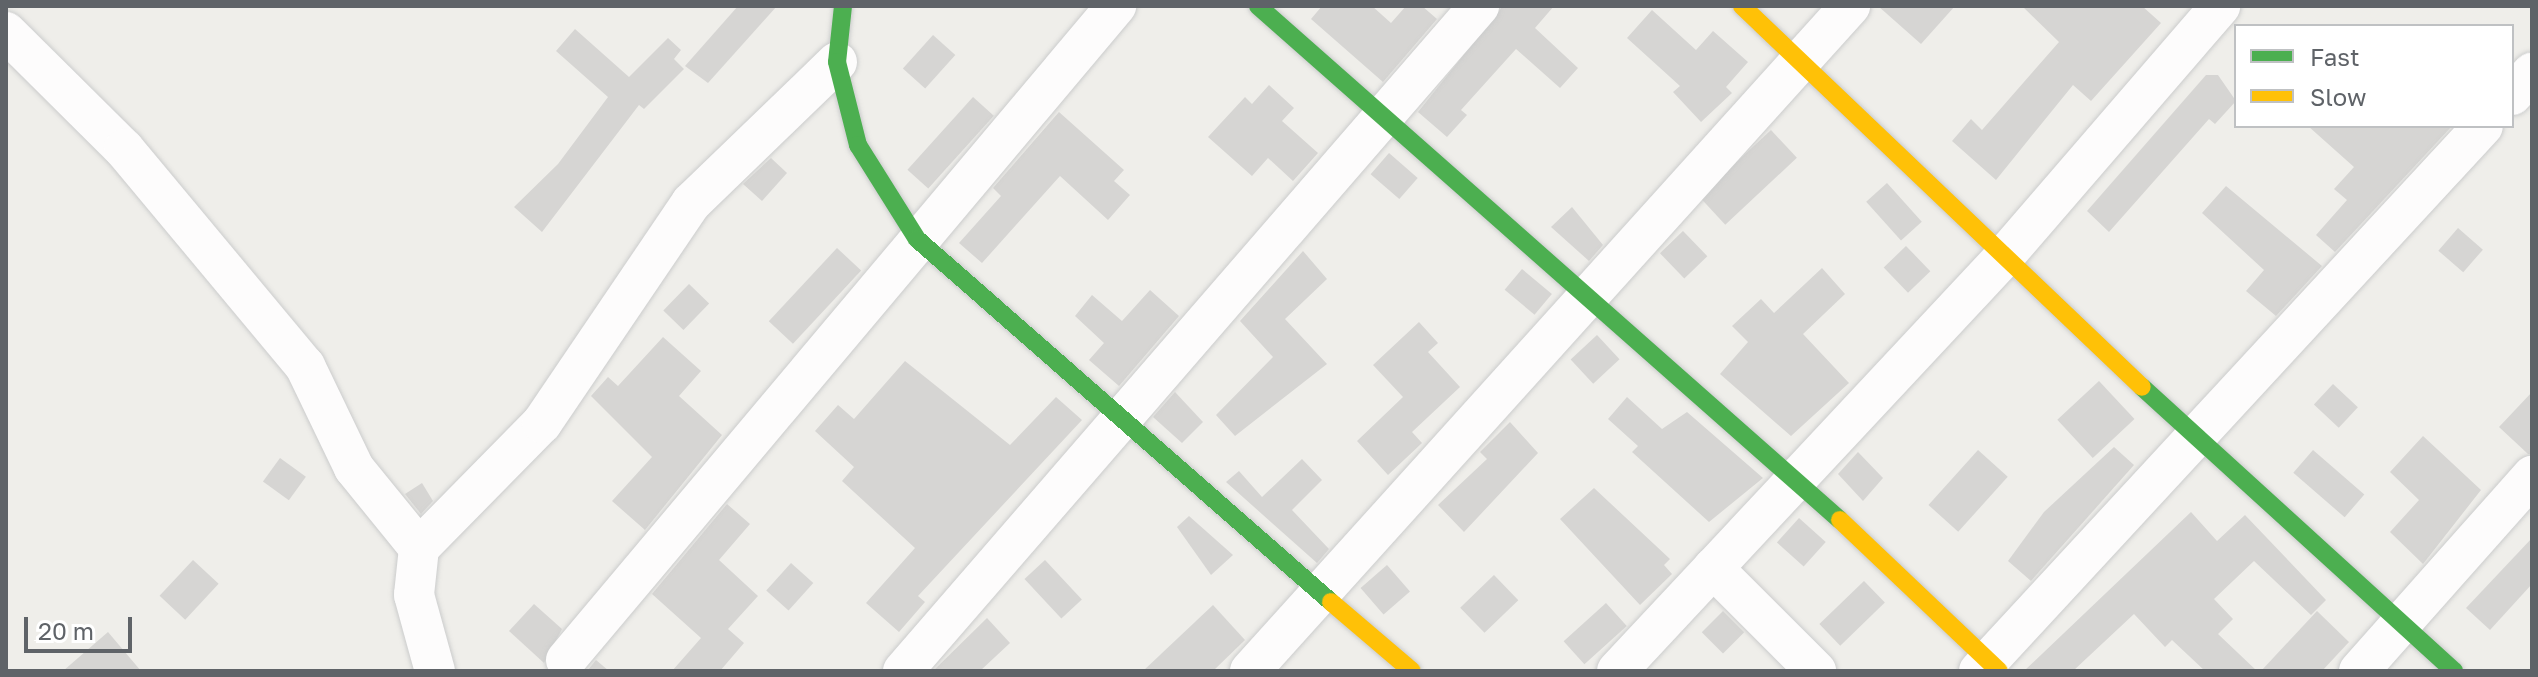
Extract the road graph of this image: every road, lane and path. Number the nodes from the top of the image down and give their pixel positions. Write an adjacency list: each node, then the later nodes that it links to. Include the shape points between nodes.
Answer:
1 (843, 6): 10 (street)
2 (1116, 6): 15 (street)
3 (1258, 6): 13 (street)
4 (1479, 6): 13 (street)
5 (1742, 6): 9 (street)
6 (1850, 6): 9 (street)
7 (2220, 6): 16 (street)
8 (6, 32): 22 (street, via 124,149 305,366 354,468)
9 (1801, 61): 16 (street); 17 (street)
10 (837, 62): 15 (street, via 858,145); 22 (street, via 691,203 542,423)
11 (2532, 73): 12 (street)
12 (2514, 93)
13 (1383, 119): 17 (street); 18 (street)
14 (2481, 128): 19 (street)
15 (917, 239): 18 (street); 26 (street)
16 (2002, 259): 19 (street); 20 (street)
17 (1590, 294): 20 (street); 24 (street)
18 (1123, 424): 24 (street); 29 (street)
19 (2200, 433): 25 (street); 27 (street)
20 (1799, 476): 23 (street); 27 (street)
21 (2532, 476): 25 (street)
22 (419, 548): 28 (street, via 414,595)
23 (1713, 568): 32 (street); 33 (street)
24 (1316, 596): 30 (street); 31 (street, via 1346,608)
25 (2402, 626): 34 (street); 35 (street)
26 (566, 660)
27 (1988, 668)
28 (435, 671)
29 (903, 671)
30 (1250, 671)
31 (1412, 671)
32 (1617, 671)
33 (1816, 671)
34 (2359, 671)
35 (2454, 671)

